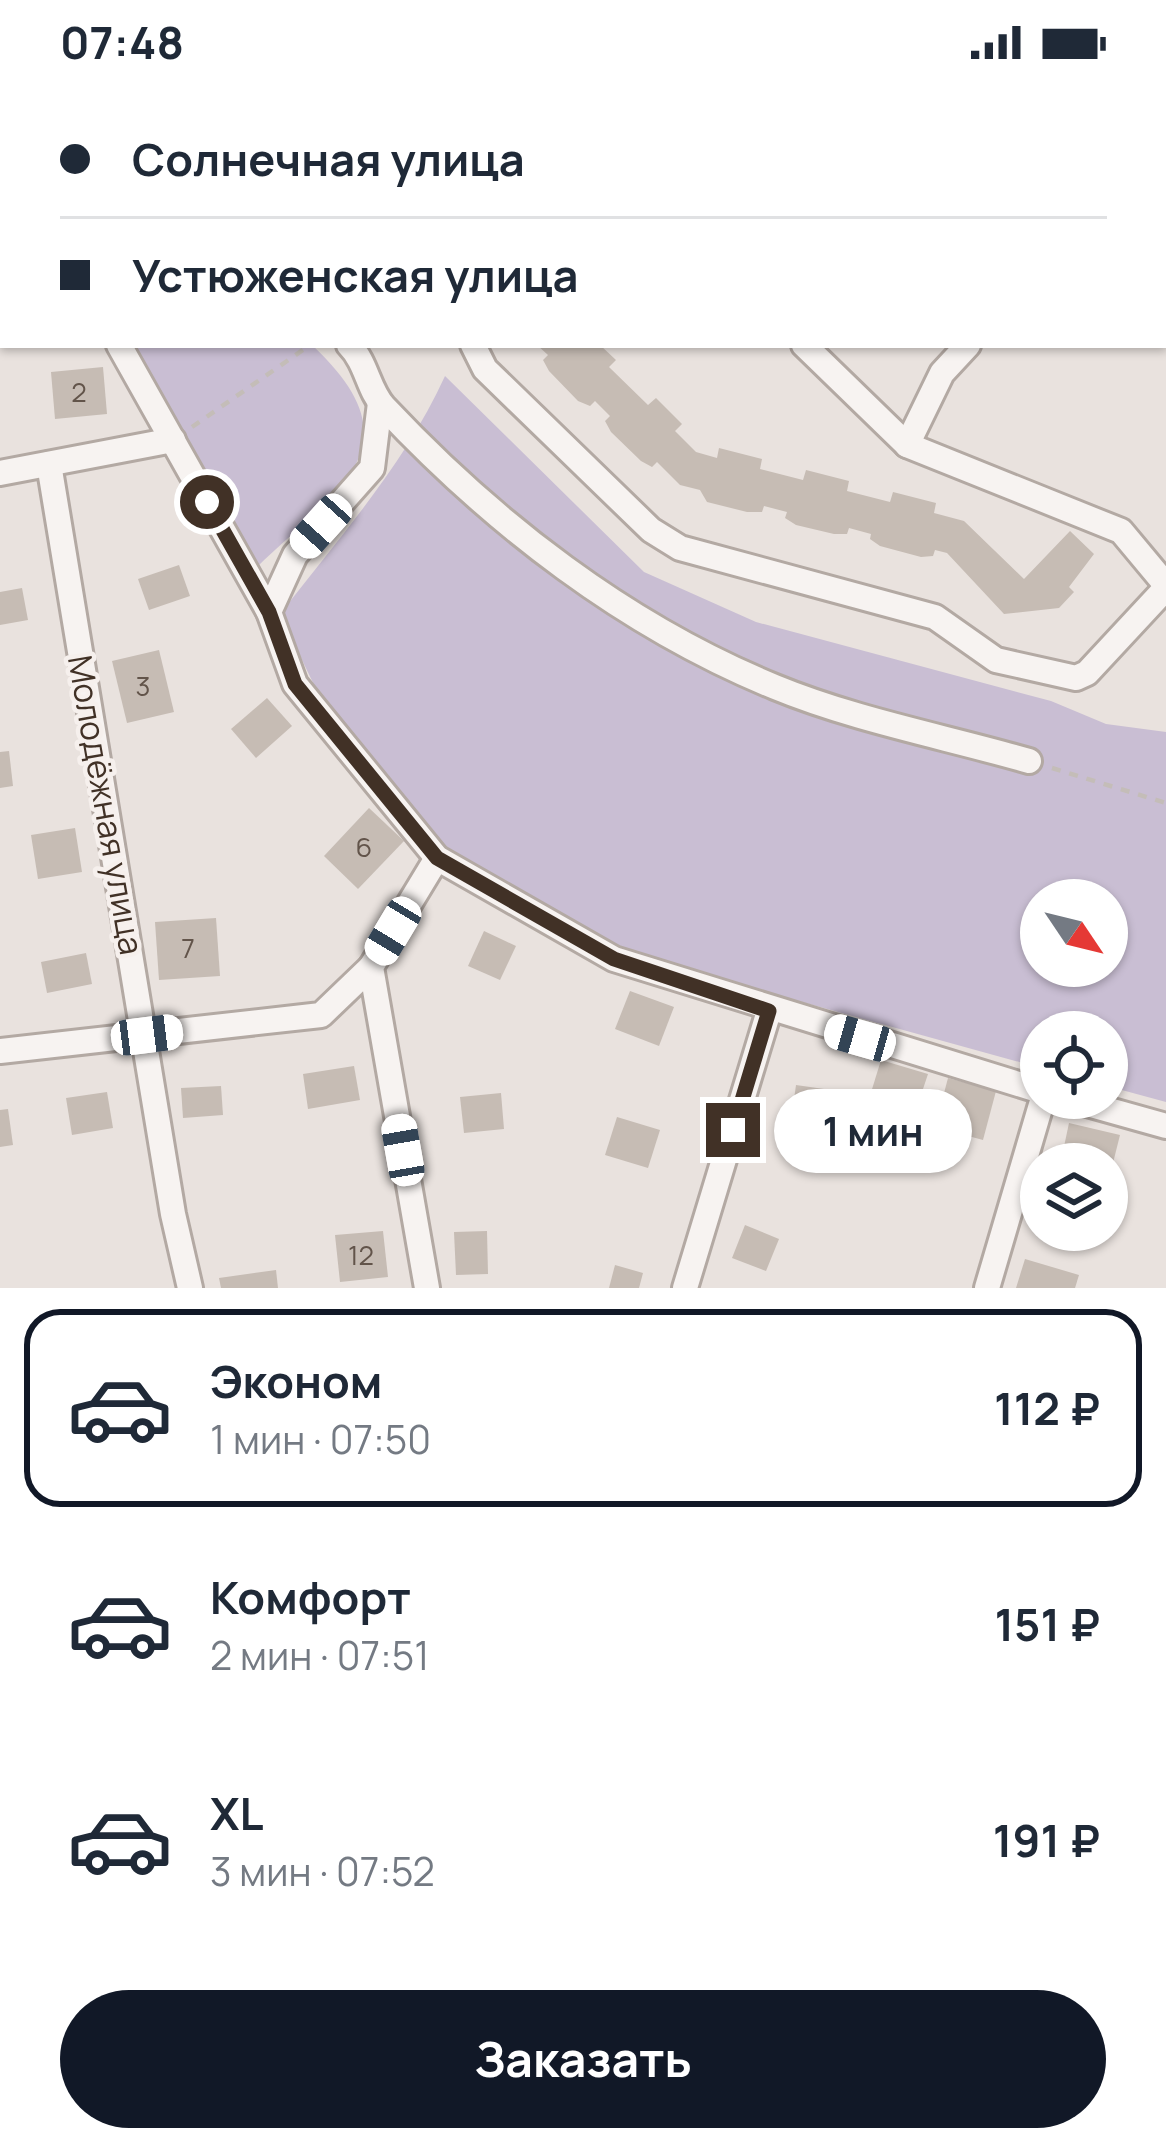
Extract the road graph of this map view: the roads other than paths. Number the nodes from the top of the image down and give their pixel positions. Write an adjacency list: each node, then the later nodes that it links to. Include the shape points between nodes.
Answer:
1 (120, 348): 7 (street)
2 (474, 348): 11 (street, via 485,369 651,530 680,548 934,617 996,660 1088,674)
3 (807, 348): 8 (street)
4 (965, 348): 8 (street, via 942,373)
5 (359, 349): 6 (street)
6 (380, 403): 12 (street, via 372,468 296,554); 13 (street, via 529,541 617,607 776,688)
7 (173, 440): 9 (street); 12 (street)
8 (907, 445): 11 (street, via 1121,531)
9 (49, 464): 10 (street); 17 (street, Молодёжная улица)
10 (0, 473)
11 (1166, 586)
12 (269, 612): 14 (street, via 295,684)
13 (1030, 761)
14 (437, 858): 15 (street); 16 (street, via 614,959)
15 (371, 968): 17 (street, via 321,1016); 24 (street)
16 (769, 1011): 19 (street); 25 (street)
17 (147, 1035): 18 (street); 23 (street, Молодёжная улица)
18 (0, 1051)
19 (1020, 1088)
20 (1128, 1115): 22 (street)
21 (1035, 1119): 26 (street)
22 (1166, 1126)
23 (190, 1288)
24 (427, 1288)
25 (685, 1288)
26 (987, 1288)

